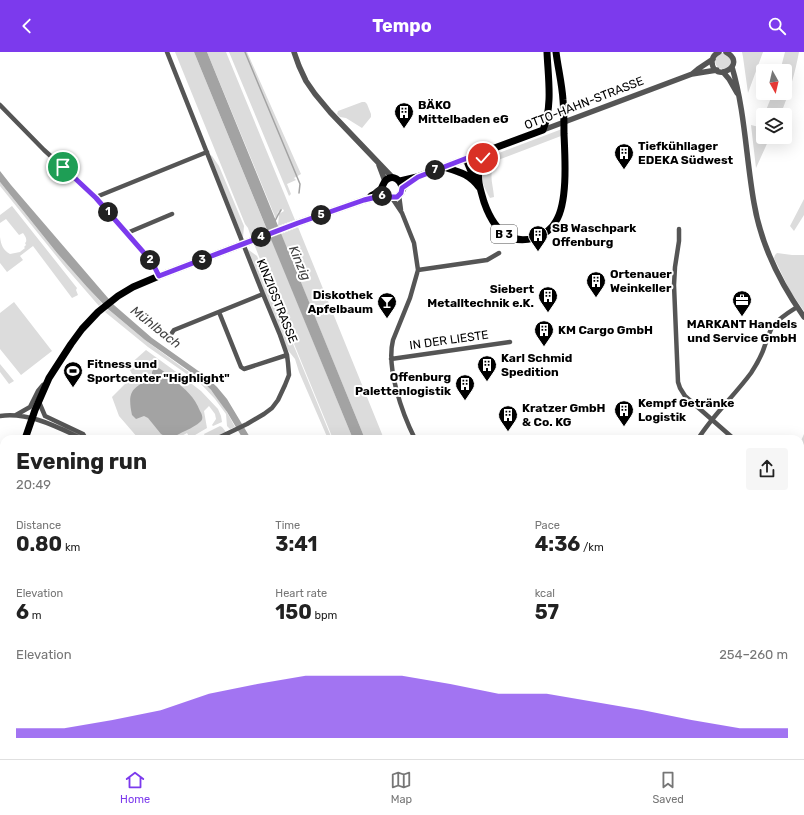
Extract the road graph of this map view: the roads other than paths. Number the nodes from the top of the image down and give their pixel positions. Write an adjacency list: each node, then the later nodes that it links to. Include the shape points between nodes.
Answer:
1 (167, 52): 16 (street, KINZIGSTRASSE)
2 (294, 52): 18 (street, via 306,81 315,94)
3 (547, 52): 14 (main road, via 549,100 548,117)
4 (556, 52): 21 (main road, B 3, via 563,100 565,156 563,199 556,221 546,232 530,239 507,236 492,221)
5 (718, 52): 7 (street)
6 (729, 53): 8 (street, via 733,60)
7 (713, 59): 9 (street); 11 (street, OTTO-HAHN-STRASSE)
8 (732, 67): 10 (street); 12 (street)
9 (717, 70): 10 (street); 11 (street, OTTO-HAHN-STRASSE)
10 (723, 72): 12 (street)
11 (692, 74): 14 (street, OTTO-HAHN-STRASSE)
12 (739, 99): 31 (street, via 754,204 764,244 780,279)
13 (0, 105): 23 (street)
14 (543, 130): 15 (main road, OTTO-HAHN-STRASSE)
15 (488, 150): 17 (main road, OTTO-HAHN-STRASSE); 21 (main road, B 3, via 481,162)
16 (207, 152): 23 (street); 30 (street, KINZIGSTRASSE)
17 (466, 158): 19 (main road, OTTO-HAHN-STRASSE); 21 (main road, B 3)
18 (378, 163): 20 (street); 22 (street)
19 (444, 167): 20 (main road, OTTO-HAHN-STRASSE); 21 (main road, via 465,174)
20 (398, 182): 22 (main road, OTTO-HAHN-STRASSE, via 390,178); 22 (main road, via 401,193)
21 (477, 184)
22 (389, 191): 28 (street, via 402,213 414,243); 29 (main road, OTTO-HAHN-STRASSE)
23 (96, 198): 26 (street)
24 (172, 214): 26 (street)
25 (679, 230): 43 (street, via 674,286 678,382 685,396)
26 (127, 233): 29 (street, via 152,262)
27 (499, 253): 28 (street, via 487,260)
28 (418, 270): 37 (street, via 393,340)
29 (159, 276): 38 (main road, OTTO-HAHN-STRASSE, via 133,287 98,312 82,329)
30 (263, 294): 32 (street); 36 (street, KINZIGSTRASSE)
31 (797, 307): 33 (street); 43 (street, via 773,325 757,364)
32 (219, 312): 34 (street, via 174,330); 36 (street, via 244,369)
33 (804, 317)
34 (169, 337)
35 (510, 342): 37 (street, IN DER LIESTE)
36 (287, 355): 47 (street, KINZIGSTRASSE, via 289,375 272,408)
37 (391, 359): 48 (street, via 392,372)
38 (49, 378): 39 (main road, OTTO-HAHN-STRASSE); 40 (street, via 38,391 30,407)
39 (39, 402): 42 (main road, OTTO-HAHN-STRASSE); 46 (street, via 45,416)
40 (16, 415): 41 (street); 42 (street)
41 (0, 416)
42 (32, 418): 44 (main road, OTTO-HAHN-STRASSE); 45 (street)
43 (711, 419): 49 (street); 50 (street)
44 (27, 435)
45 (75, 435)
46 (83, 435)
47 (224, 435)
48 (412, 435)
49 (701, 435)
50 (729, 435)

